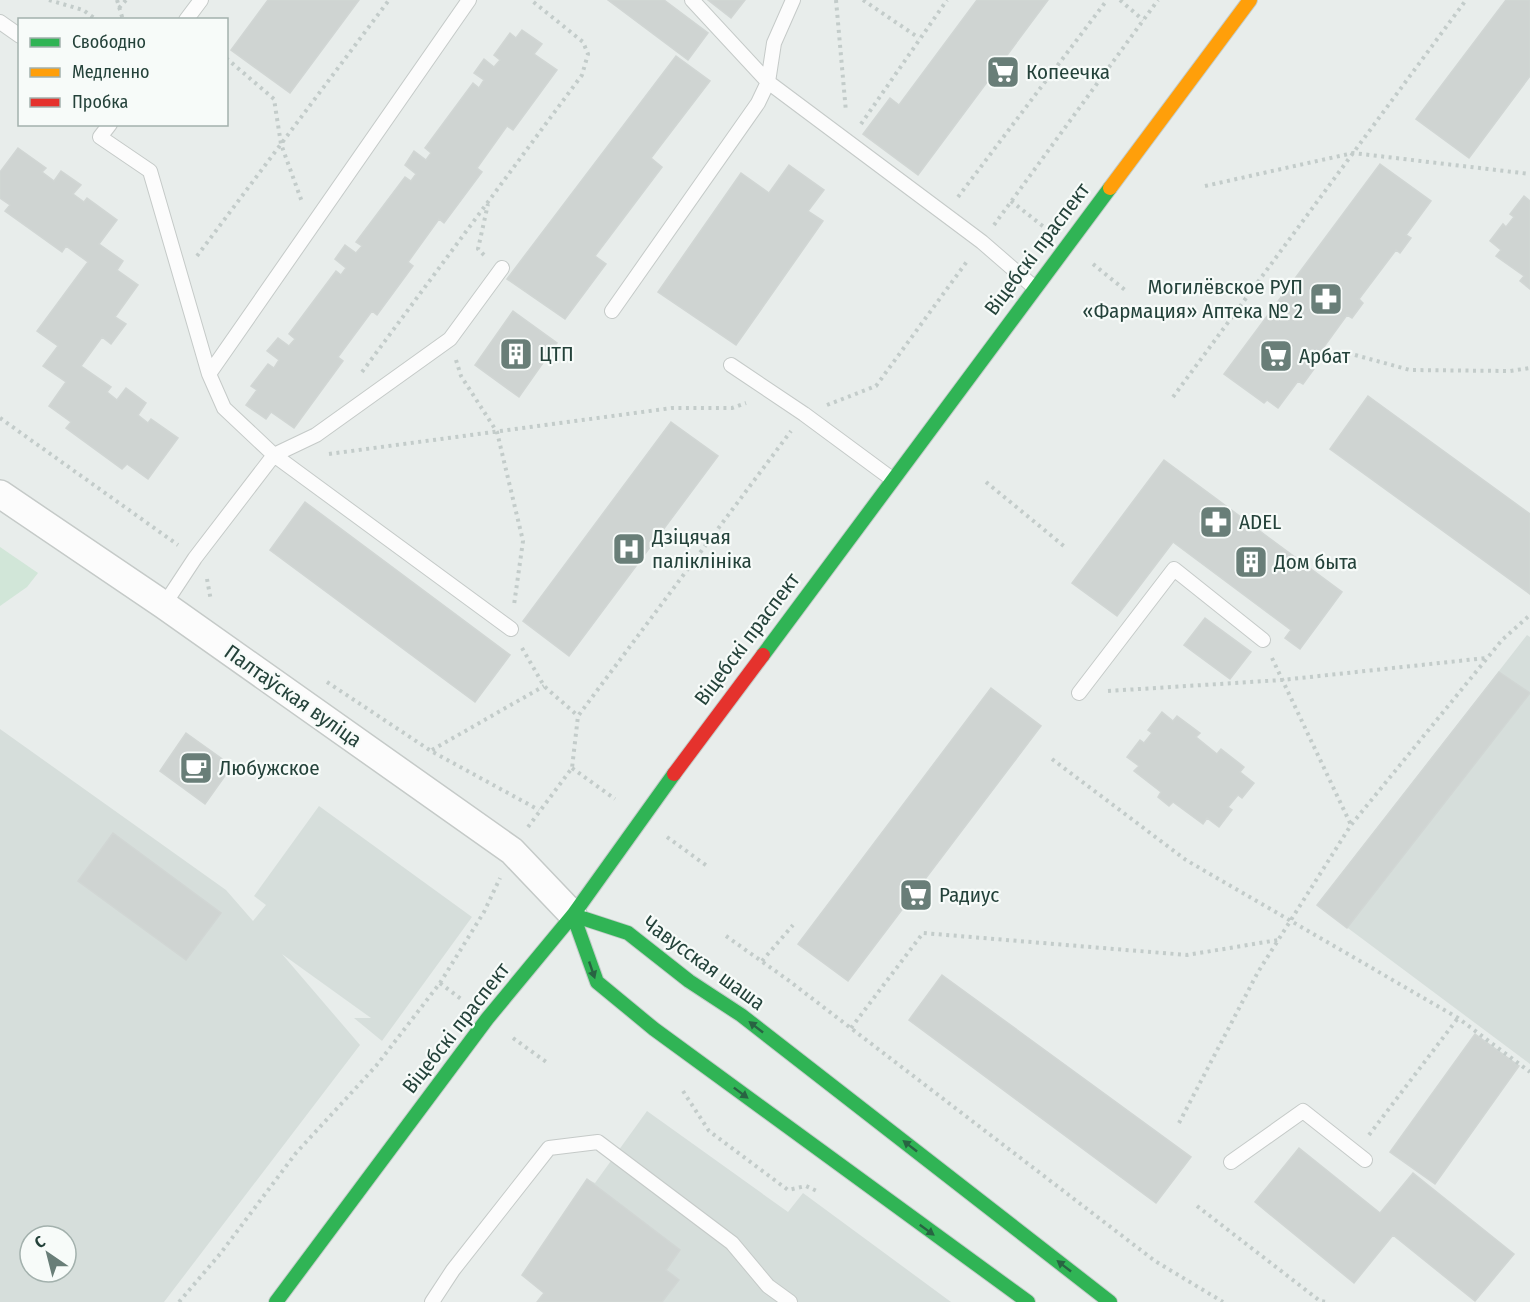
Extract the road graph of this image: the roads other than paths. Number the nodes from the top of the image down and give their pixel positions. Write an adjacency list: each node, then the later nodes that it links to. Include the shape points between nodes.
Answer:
1 (201, 0): 6 (lane)
2 (469, 0): 15 (lane)
3 (692, 0): 9 (lane)
4 (793, 0): 9 (lane, via 774,43)
5 (1250, 0): 12 (main road, Віцебскі праспект)
6 (188, 18)
7 (0, 22): 8 (lane)
8 (18, 35)
9 (768, 82): 12 (lane, via 982,242); 13 (lane, via 758,103)
10 (108, 126): 15 (lane, via 100,137 150,171)
11 (502, 268): 16 (lane, via 450,339 316,435)
12 (1035, 288): 17 (main road, Віцебскі праспект)
13 (612, 311)
14 (731, 365): 17 (lane)
15 (208, 374): 16 (lane, via 224,408)
16 (274, 455): 19 (lane); 20 (lane)
17 (892, 479): 23 (main road, Віцебскі праспект)
18 (0, 494): 19 (street, Палтаўская вуліца)
19 (164, 605): 23 (street, Палтаўская вуліца, via 512,851)
20 (511, 630)
21 (1263, 640): 22 (lane, via 1174,569)
22 (1079, 693)
23 (573, 915): 26 (main road, Віцебскі праспект, via 488,1019); 29 (main road, one-way to 29, via 597,982 654,1029); 30 (main road, Чавусская шаша, one-way to 23, via 741,1015 689,981 628,933)
24 (1360, 1156): 25 (lane, via 1303,1111)
25 (1231, 1162)
26 (276, 1302)
27 (432, 1302): 28 (lane, via 549,1148 598,1142 732,1243 768,1286)
28 (790, 1302)
29 (1028, 1302)
30 (1110, 1302)

